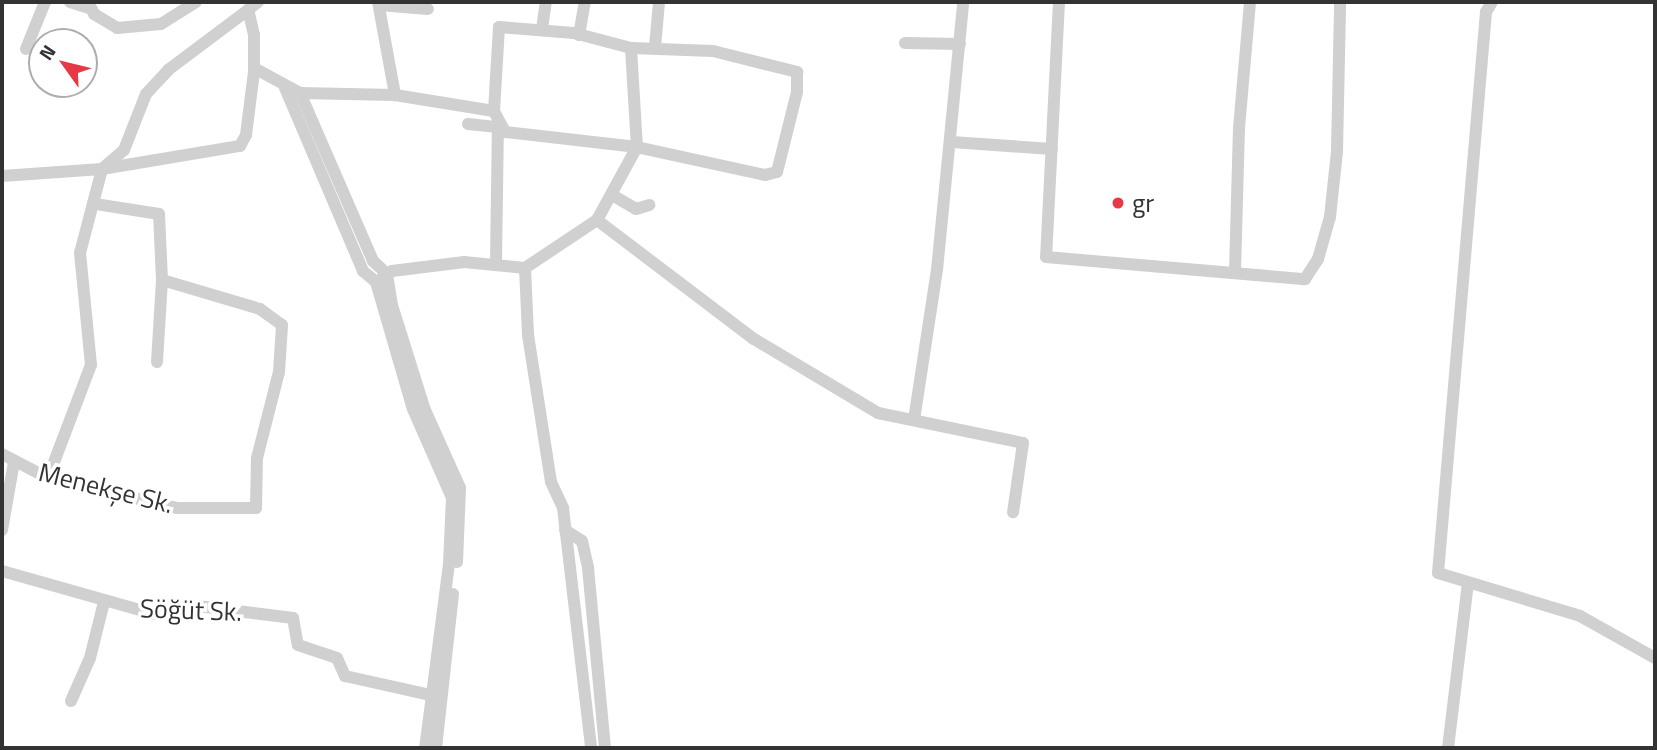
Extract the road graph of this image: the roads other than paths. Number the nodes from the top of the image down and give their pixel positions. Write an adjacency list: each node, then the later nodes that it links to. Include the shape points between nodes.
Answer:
1 (45, 2): 22 (street)
2 (69, 2): 12 (street)
3 (196, 2): 12 (street, via 161,24 117,27)
4 (546, 2): 16 (street)
5 (585, 2): 17 (street)
6 (659, 2): 20 (street)
7 (1059, 2): 32 (street)
8 (1250, 2): 41 (street, via 1239,128)
9 (1340, 2): 41 (street, via 1337,151 1330,217 1318,259 1305,279)
10 (1492, 2): 54 (street, via 1486,12 1438,573)
11 (378, 4): 15 (street); 26 (street)
12 (88, 5)
13 (253, 5): 23 (street); 33 (street, via 146,93 124,150)
14 (963, 5): 19 (street)
15 (428, 9)
16 (542, 29): 17 (street); 27 (street, via 499,27)
17 (579, 35): 21 (street)
18 (905, 43): 19 (street)
19 (960, 44): 30 (street)
20 (655, 47): 21 (street); 31 (street, via 713,51 797,72 797,92 777,172 765,175)
21 (631, 48): 31 (street)
22 (26, 49)
23 (254, 68): 24 (street); 33 (street, via 246,135 240,146)
24 (285, 88): 25 (street); 44 (street, via 363,271)
25 (300, 93): 26 (street); 42 (street, via 373,261)
26 (395, 95): 27 (street)
27 (494, 111): 29 (street)
28 (468, 124): 29 (street)
29 (498, 126): 31 (street, via 505,132); 39 (street)
30 (952, 142): 32 (street); 46 (street)
31 (637, 147): 35 (street)
32 (1052, 149): 41 (street, via 1046,257)
33 (102, 169): 34 (street); 36 (street)
34 (2, 176)
35 (612, 195): 37 (street, via 636,209); 38 (street)
36 (95, 204): 43 (street, via 159,214); 49 (street, via 80,253 91,365)
37 (649, 205)
38 (597, 220): 40 (street); 46 (street, via 754,339 878,413)
39 (496, 263): 40 (street); 42 (street, via 464,262)
40 (525, 268): 52 (street, via 528,335 551,482 563,508)
41 (1235, 271)
42 (387, 274): 44 (street); 60 (street, via 392,305 425,410 460,488 461,522)
43 (162, 280): 45 (street); 49 (street, Menekşe Sk., via 260,309 282,325 279,372 257,458 256,508 177,508)
44 (376, 282): 57 (street, via 413,410 452,498 449,564)
45 (157, 362)
46 (914, 420): 50 (street, via 1023,443)
47 (2, 454): 48 (street, Menekşe Sk.)
48 (14, 462): 49 (street, Menekşe Sk.); 51 (street)
49 (48, 478)
50 (1013, 512)
51 (2, 530)
52 (565, 530): 61 (street); 62 (street, via 582,541 588,568)
53 (2, 571): 55 (street, Söğüt Sk.)
54 (1468, 583): 56 (street, via 1580,616); 63 (street)
55 (104, 602): 57 (street, Söğüt Sk., via 154,614 190,605 293,618 298,645 337,658 345,676); 58 (street, via 90,658)
56 (1655, 658)
57 (431, 695): 59 (street)
58 (71, 701)
59 (425, 748)
60 (436, 748)
61 (591, 748)
62 (605, 748)
63 (1448, 748)

